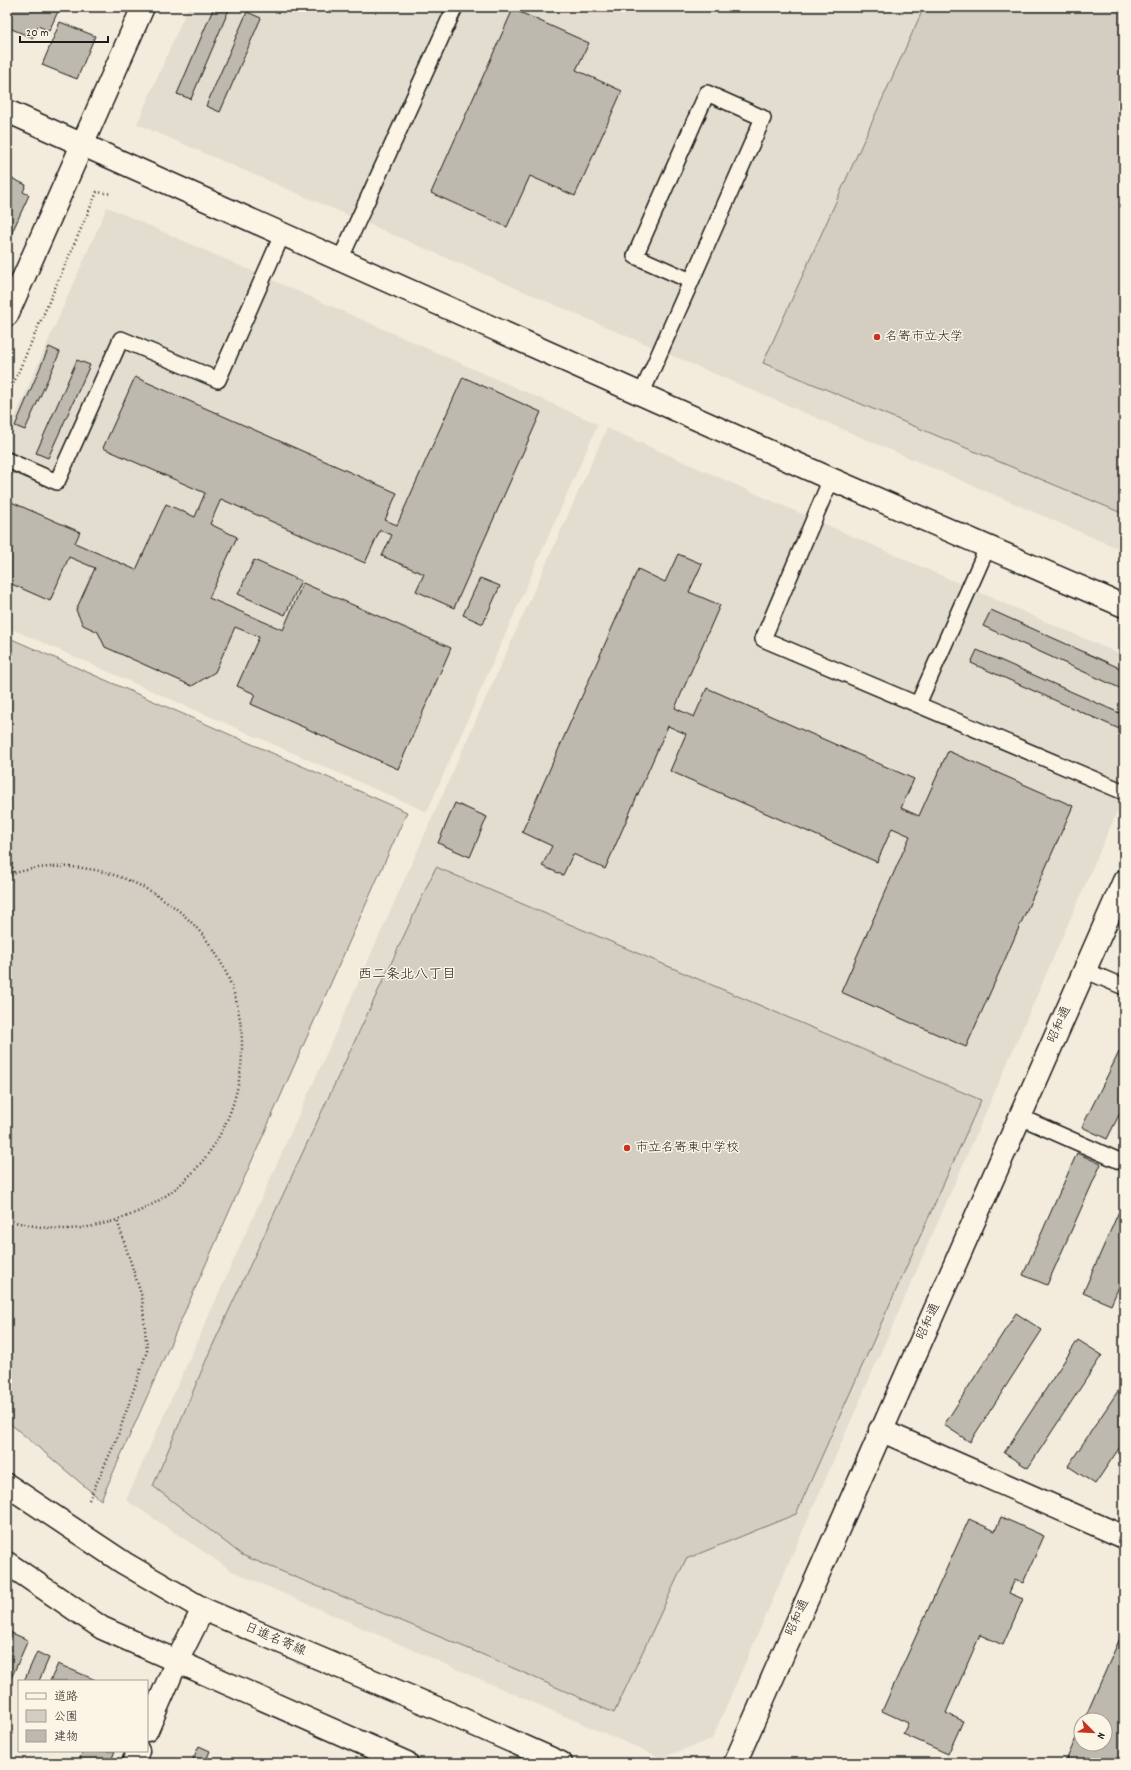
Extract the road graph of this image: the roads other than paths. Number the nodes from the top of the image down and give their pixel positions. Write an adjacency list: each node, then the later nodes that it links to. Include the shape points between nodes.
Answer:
1 (143, 7): 4 (street)
2 (455, 7): 6 (lane)
3 (7, 111): 4 (street)
4 (83, 144): 5 (street); 8 (street)
5 (282, 235): 6 (street); 10 (lane, via 218,380 121,339 57,482)
6 (340, 260): 9 (street)
7 (692, 281): 7 (lane, via 763,118 707,94 635,256); 9 (lane)
8 (7, 315)
9 (641, 395): 11 (street)
10 (7, 460)
11 (831, 479): 12 (street); 14 (lane, via 763,639)
12 (987, 548): 13 (street); 14 (lane)
13 (1124, 606)
14 (918, 704): 15 (lane)
15 (1124, 792)
16 (1124, 881): 17 (street, 昭和通)
17 (1084, 970): 18 (lane); 19 (street, 昭和通)
18 (1124, 987)
19 (1020, 1117): 20 (lane); 21 (street, 昭和通)
20 (1124, 1163)
21 (880, 1430): 23 (street); 32 (street, 昭和通)
22 (7, 1485): 25 (street, 日進名寄線, via 124,1563)
23 (1124, 1537)
24 (7, 1562): 26 (street, via 102,1628)
25 (203, 1609): 26 (street); 31 (street, 日進名寄線)
26 (177, 1662): 27 (street); 30 (street)
27 (148, 1728)
28 (138, 1752): 29 (street)
29 (133, 1763)
30 (407, 1763)
31 (561, 1763)
32 (735, 1763)

